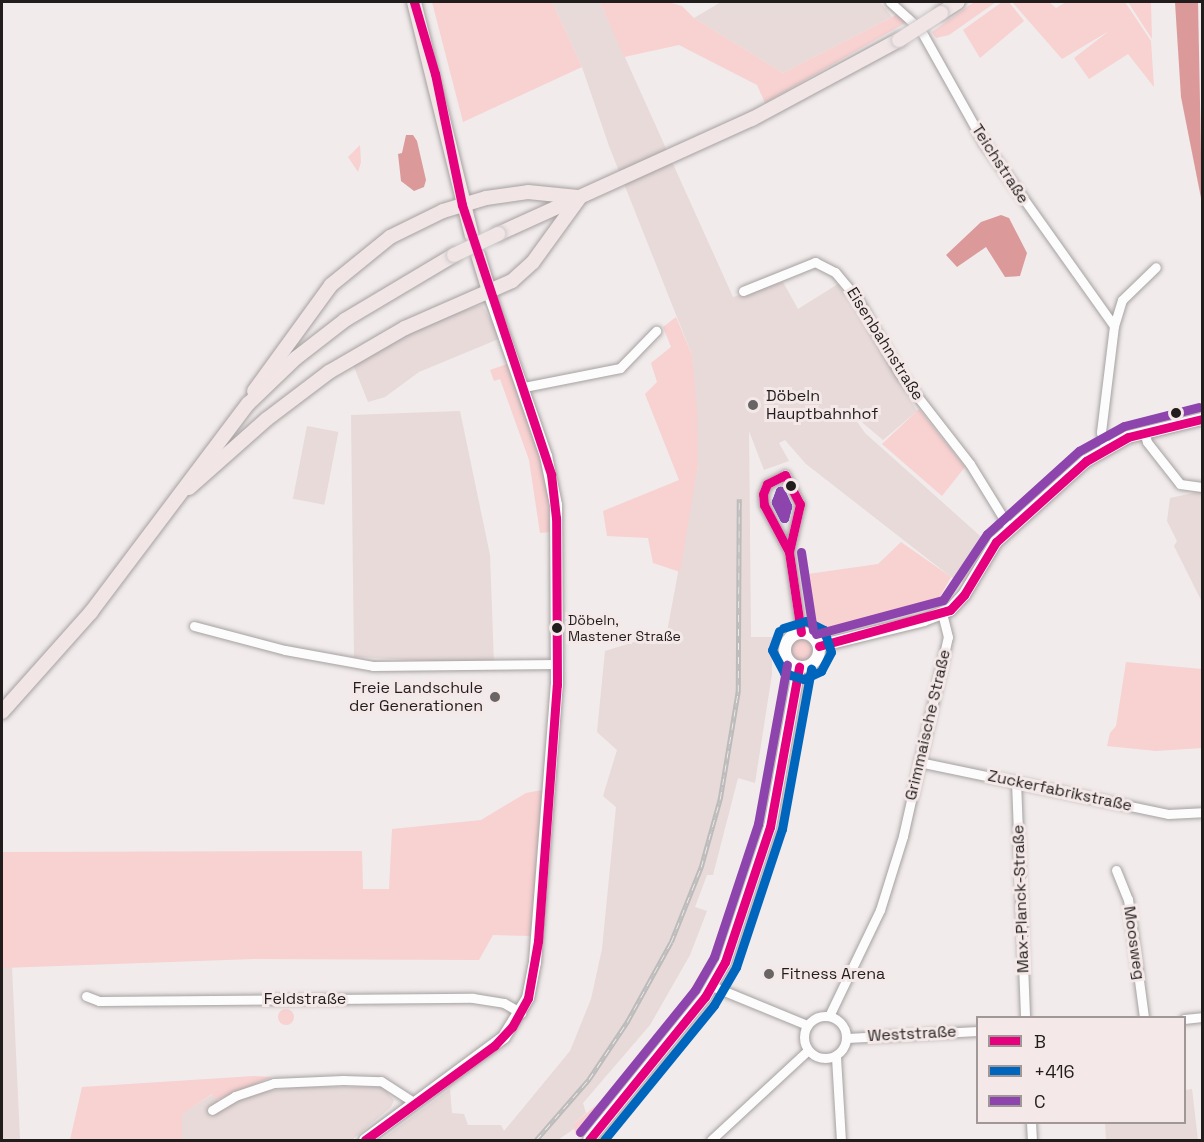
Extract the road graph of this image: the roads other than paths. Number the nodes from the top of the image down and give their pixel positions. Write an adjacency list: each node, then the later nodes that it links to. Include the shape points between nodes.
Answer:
1 (414, 2): 5 (main road, via 435,74)
2 (890, 2): 11 (street, Teichstraße, via 920,29 984,144)
3 (958, 2): 4 (main road, bridge, via 899,40 752,119)
4 (580, 197): 5 (main road, via 517,193); 10 (main road, via 533,261 512,281); 14 (main road, bridge, via 454,255 345,320 296,358)
5 (462, 205): 6 (main road); 14 (main road, via 416,223 357,261 331,285 282,349)
6 (472, 236)
7 (478, 255): 10 (main road)
8 (1156, 267): 11 (street, via 1122,300)
9 (743, 291): 20 (street, Eisenbahnstraße, via 815,262 835,272 857,298 900,374 970,464)
10 (489, 292): 13 (main road); 19 (main road, via 405,328 329,372 267,419)
11 (1114, 326): 17 (street, via 1101,432)
12 (656, 331): 13 (street, via 620,368)
13 (524, 387): 26 (main road, via 554,490)
14 (248, 405): 19 (main road)
15 (1203, 419): 16 (main road)
16 (1144, 432): 17 (main road); 18 (street, via 1147,442 1180,484)
17 (1105, 447): 20 (main road)
18 (1203, 487)
19 (176, 498): 28 (main road, via 91,612)
20 (1010, 529): 22 (main road, via 989,552 957,604)
21 (789, 552): 21 (street, via 800,504 785,476 767,484 763,494 764,505); 24 (street)
22 (942, 613): 25 (main road); 29 (street, Grimmaische Straße, via 948,638)
23 (194, 627): 26 (street, via 367,665)
24 (801, 632): 25 (main road, via 815,638); 27 (main road, via 789,638 784,649 788,660)
25 (819, 646): 27 (main road, via 813,663)
26 (557, 664): 35 (main road, via 537,951)
27 (799, 667): 33 (main road, via 770,827 733,941)
28 (2, 712)
29 (919, 762): 30 (street, Zuckerfabrikstraße); 36 (street, Grimmaische Straße, via 903,836 880,910)
30 (1016, 781): 31 (street, Zuckerfabrikstraße, via 1168,814); 37 (street, Max-Planck-Straße)
31 (1203, 812)
32 (1116, 870): 38 (street, Moosweg, via 1128,898)
33 (712, 986): 41 (street, via 772,1007); 50 (main road)
34 (86, 996): 35 (street, Feldstraße, via 99,1001 472,998 504,1004)
35 (521, 1013): 46 (main road, via 494,1046)
36 (829, 1016): 41 (street, via 817,1017); 43 (street, via 843,1026)
37 (1025, 1016)
38 (1144, 1016)
39 (1203, 1017): 40 (street)
40 (1186, 1019)
41 (807, 1025): 44 (street)
42 (976, 1030): 43 (street, Weststraße)
43 (847, 1038): 45 (street)
44 (807, 1051): 45 (street, via 826,1059); 51 (street)
45 (836, 1057): 52 (street)
46 (415, 1103): 47 (street, via 381,1081 321,1081 274,1083 235,1096); 49 (main road)
47 (212, 1110)
48 (1031, 1124): 53 (street)
49 (365, 1140)
50 (590, 1140)
51 (711, 1140)
52 (841, 1140)
53 (1032, 1140)

